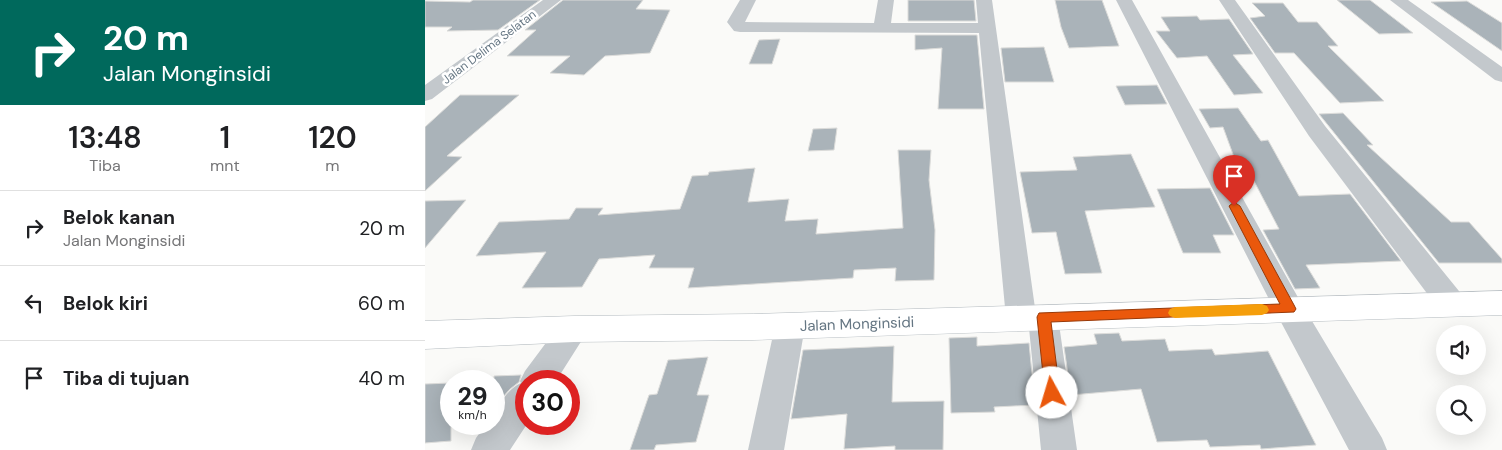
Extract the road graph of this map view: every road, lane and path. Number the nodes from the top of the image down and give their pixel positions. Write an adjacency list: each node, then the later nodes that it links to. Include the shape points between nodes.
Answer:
1 (553, 0): 11 (street, Jalan Delima Selatan)
2 (748, 0): 8 (street, via 736,22 740,28)
3 (886, 0): 8 (street)
4 (985, 0): 9 (street)
5 (1124, 0): 14 (street)
6 (1227, 0): 13 (street, via 1312,125)
7 (1398, 0): 10 (street)
8 (882, 28): 9 (street)
9 (988, 28): 15 (street)
10 (1502, 76)
11 (425, 95)
12 (1502, 303): 13 (street, Jalan Monginsidi)
13 (1452, 304): 14 (street, Jalan Monginsidi)
14 (1289, 309): 15 (street, Jalan Monginsidi); 24 (street)
15 (1032, 318): 16 (street, Jalan Monginsidi); 23 (street)
16 (790, 326): 17 (street, Jalan Monginsidi); 22 (street)
17 (574, 329): 18 (street, Jalan Monginsidi); 19 (street)
18 (425, 335)
19 (545, 370)
20 (515, 413): 21 (street)
21 (489, 450)
22 (766, 450)
23 (1059, 450)
24 (1369, 450)

